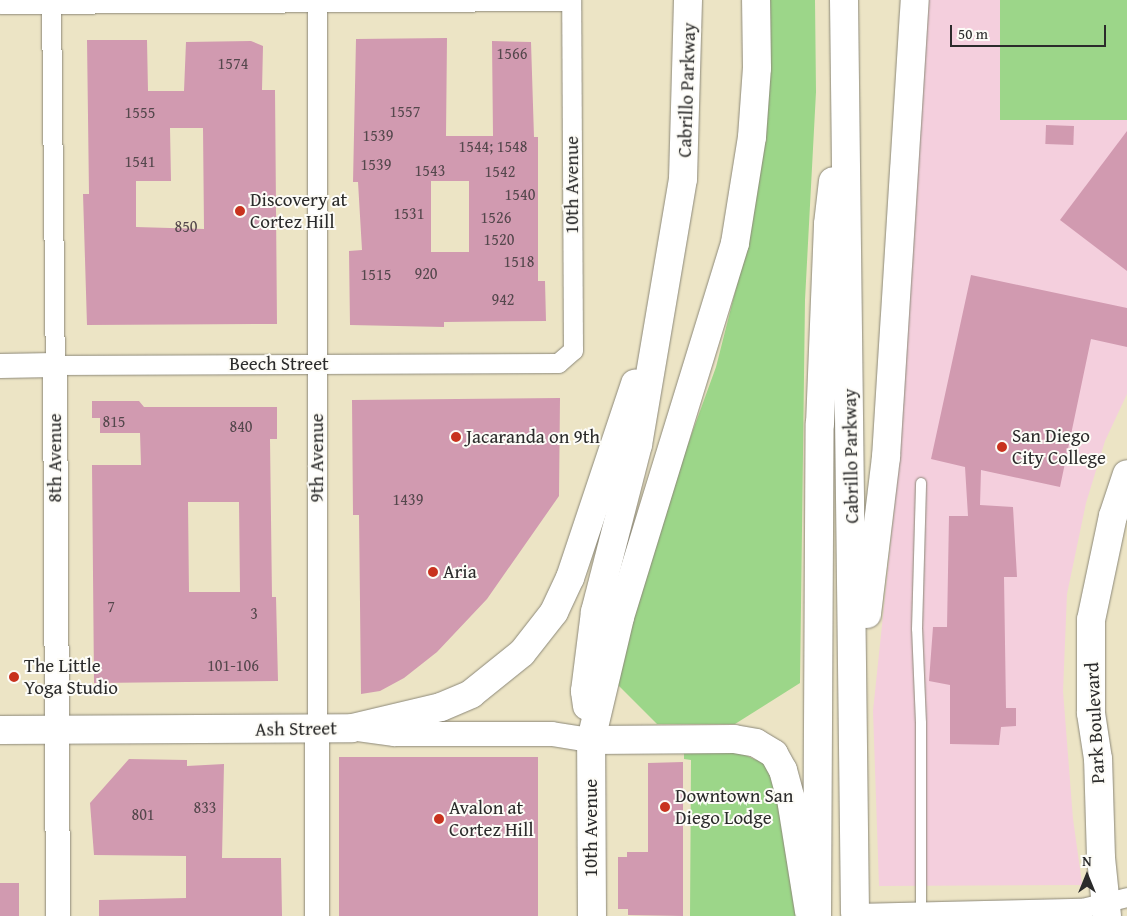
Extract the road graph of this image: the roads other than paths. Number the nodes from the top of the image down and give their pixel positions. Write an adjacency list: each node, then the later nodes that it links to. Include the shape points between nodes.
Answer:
1 (571, 0): 6 (street); 11 (street, 10th Avenue, via 573,350)
2 (688, 0): 10 (main road, Cabrillo Parkway, via 683,178)
3 (756, 0): 22 (main road, via 757,68 752,137 735,243 620,617)
4 (844, 0): 9 (main road, Cabrillo Parkway)
5 (914, 0): 21 (main road, via 886,457)
6 (317, 1): 7 (street); 12 (street, 9th Avenue)
7 (51, 2): 8 (street); 14 (street, 8th Avenue)
8 (0, 4)
9 (847, 60): 21 (main road, Cabrillo Parkway); 30 (main road, via 828,224 820,424)
10 (663, 298): 17 (main road, via 576,560 554,612 522,653 471,694 441,706); 22 (main road, Cabrillo Parkway, via 638,445 595,612 585,691)
11 (558, 363): 12 (street, Beech Street)
12 (317, 364): 14 (street, Beech Street); 20 (street, 9th Avenue)
13 (0, 366): 14 (street, Beech Street)
14 (55, 366): 18 (street, 8th Avenue)
15 (1127, 474): 23 (main road, Park Boulevard, via 1113,516 1091,620 1091,713)
16 (921, 482): 24 (lane, via 917,629 921,724)
17 (352, 728): 20 (main road, Ash Street); 22 (street, Ash Street, via 395,734 552,734)
18 (55, 729): 19 (main road, Ash Street); 20 (main road, Ash Street); 26 (street, 8th Avenue)
19 (0, 730)
20 (317, 730): 27 (street, 9th Avenue)
21 (853, 737): 25 (main road, Cabrillo Parkway)
22 (591, 740): 28 (main road, 10th Avenue); 29 (main road, via 734,739 756,742 774,754 783,770 791,799)
23 (1113, 905): 24 (street)
24 (921, 911): 25 (street)
25 (855, 914)
26 (58, 916)
27 (317, 916)
28 (592, 916)
29 (810, 916)
30 (817, 916)

